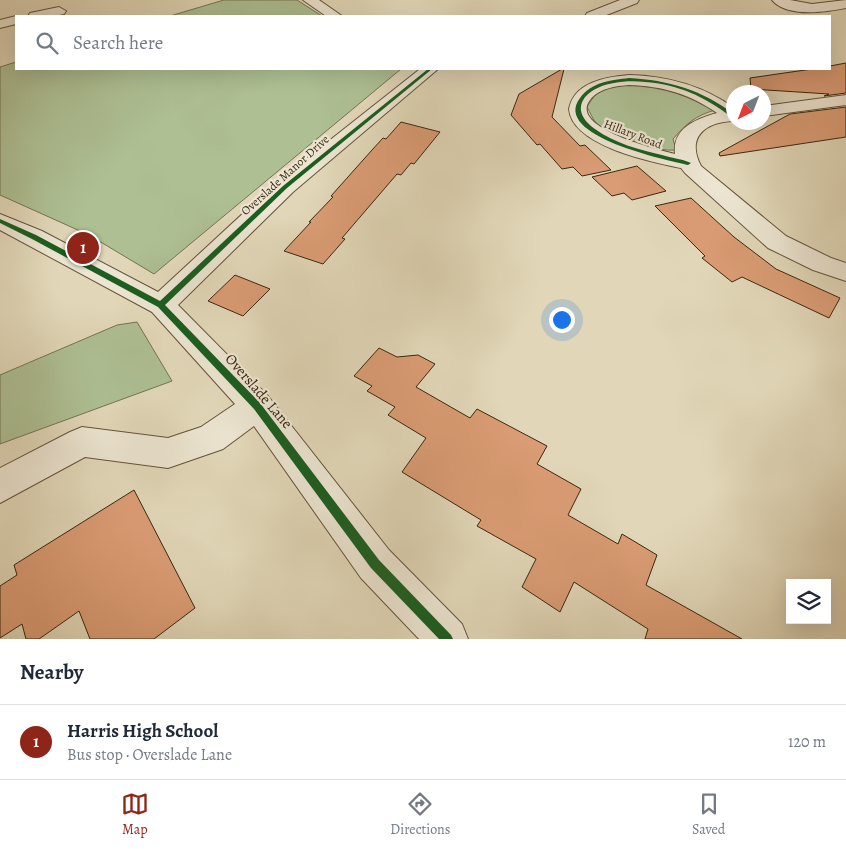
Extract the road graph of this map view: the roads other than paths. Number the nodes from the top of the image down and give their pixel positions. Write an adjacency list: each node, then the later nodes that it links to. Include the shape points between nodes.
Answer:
1 (310, 0): 7 (street)
2 (632, 0): 8 (street)
3 (779, 0): 4 (street, via 803,9)
4 (846, 4)
5 (59, 11): 6 (street)
6 (39, 15)
7 (333, 15)
8 (594, 15)
9 (15, 20): 10 (street)
10 (0, 24)
11 (429, 70): 19 (street, Overslade Manor Drive, via 285,187)
12 (846, 100): 13 (street)
13 (771, 110)
14 (726, 112): 16 (street, Hillary Road, via 694,92 658,82 632,80 608,83 590,90 580,100 578,110 581,118 592,130 654,155)
15 (726, 117): 16 (street, Hillary Road, via 711,120 687,136 684,153)
16 (688, 163): 18 (street, via 777,242)
17 (0, 221): 19 (street, Overslade Lane)
18 (846, 272)
19 (161, 305): 20 (street, Overslade Lane)
20 (257, 406): 21 (street, via 212,439 168,452 82,442); 22 (street, Overslade Lane, via 375,564)
21 (0, 486)
22 (447, 639)

